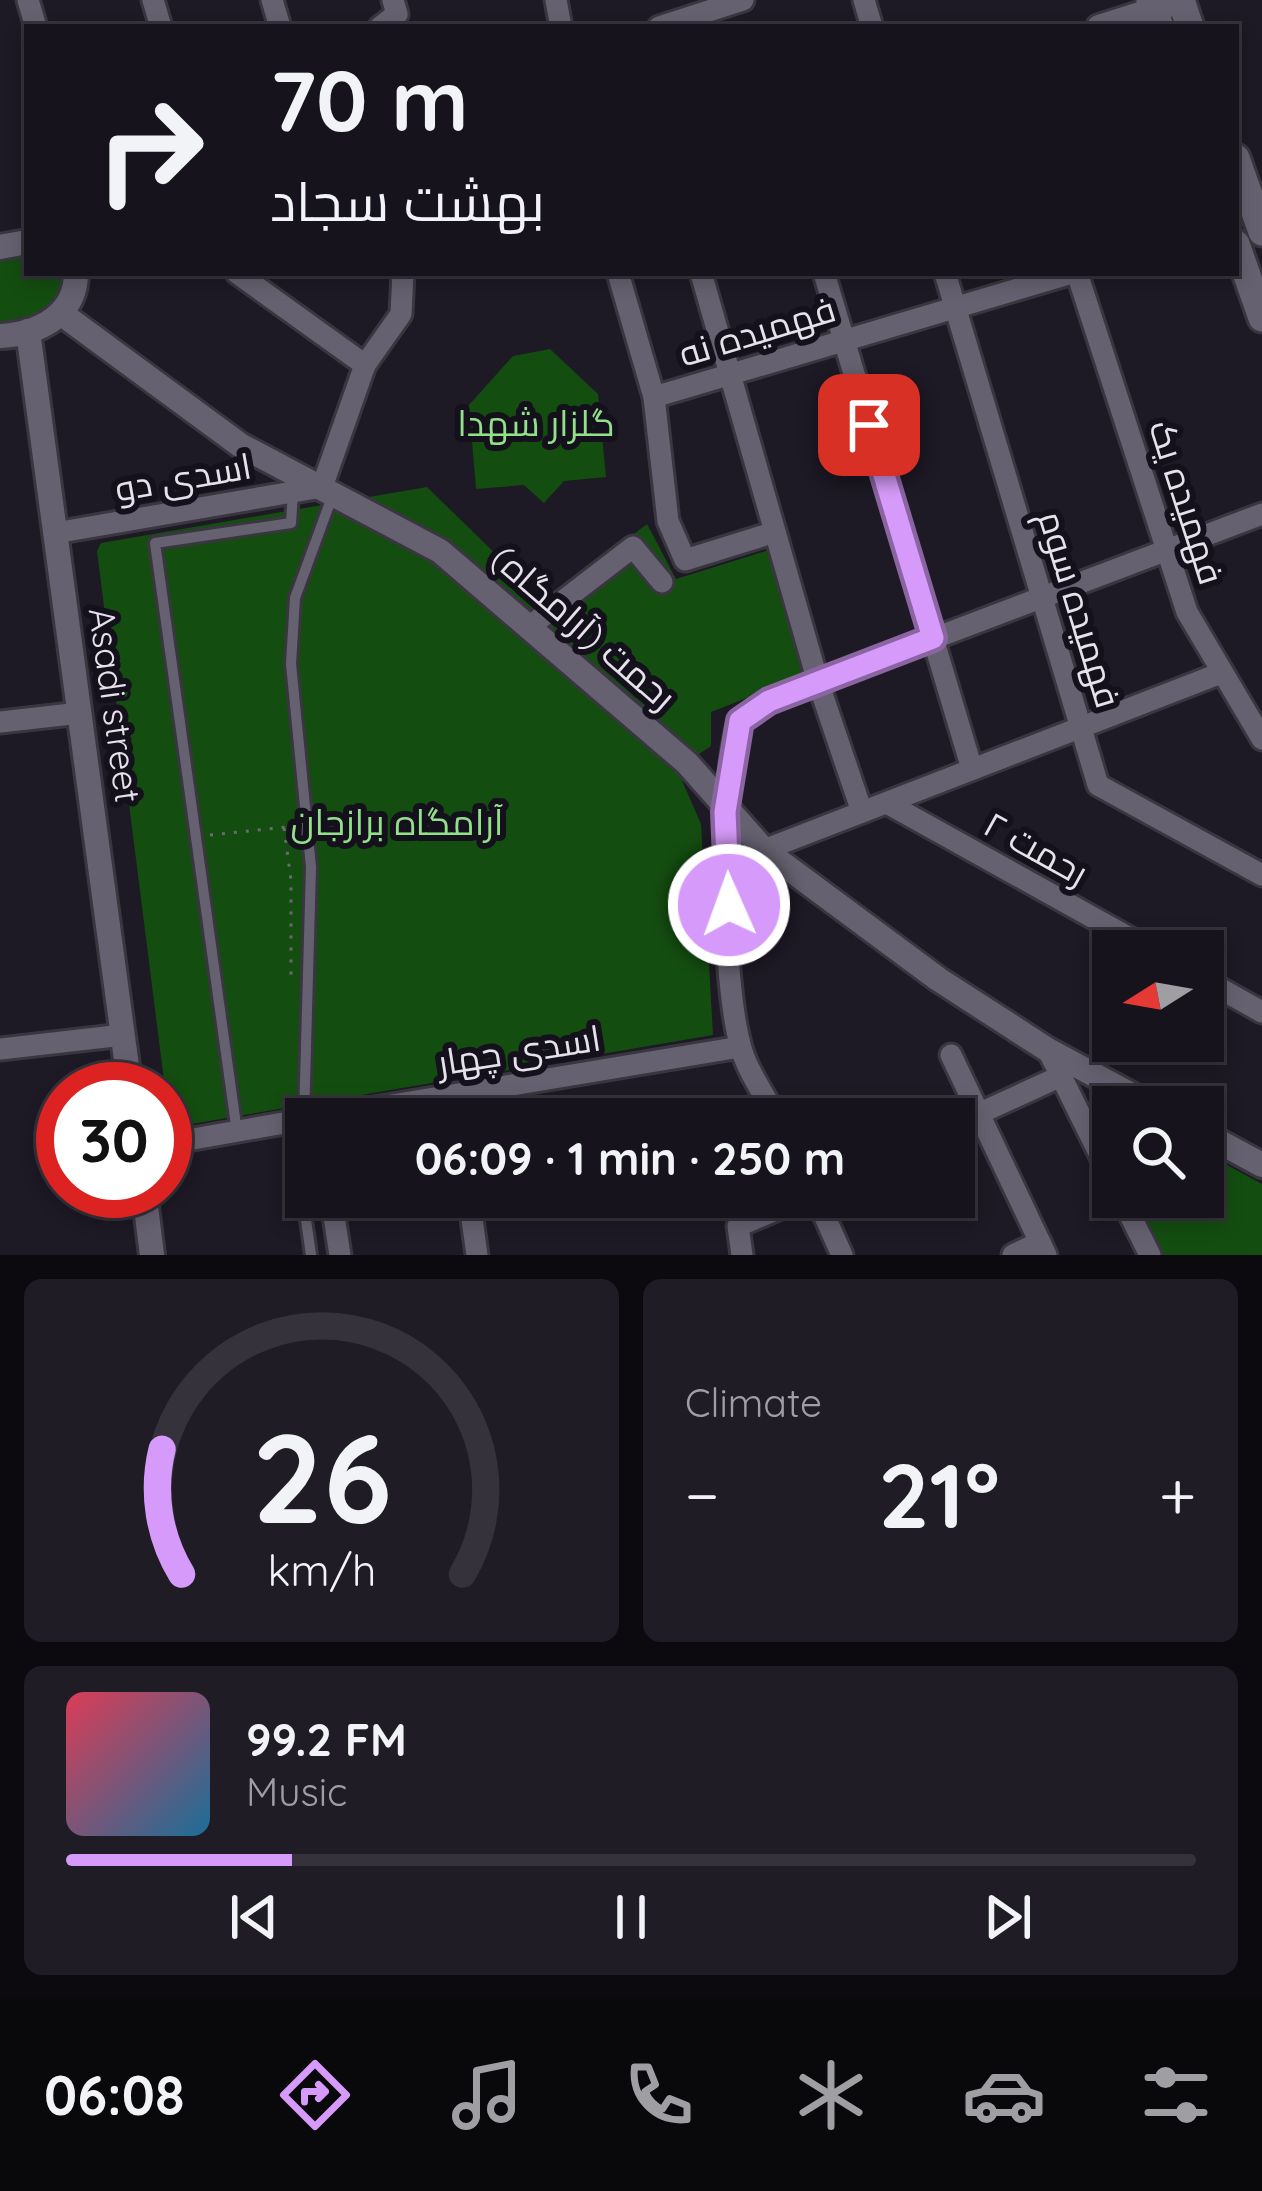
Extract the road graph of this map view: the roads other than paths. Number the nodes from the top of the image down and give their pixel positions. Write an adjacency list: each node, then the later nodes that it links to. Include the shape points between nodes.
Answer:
1 (393, 0): 4 (street, via 397,14)
2 (742, 0): 5 (street)
3 (1168, 7): 6 (street)
4 (384, 24)
5 (668, 24)
6 (1109, 24)
7 (1239, 167): 8 (main road)
8 (1262, 232)
9 (1239, 253): 20 (main road)
10 (241, 276): 24 (street)
11 (403, 276): 24 (street, via 401,314)
12 (619, 276): 26 (street, فهمیده نه)
13 (701, 276): 25 (street)
14 (825, 276): 23 (street)
15 (946, 276): 19 (street, فهمیده سوم)
16 (1064, 276): 19 (street, فهمیده نه)
17 (1076, 276): 32 (street, فهمیده یک)
18 (76, 289): 21 (street); 27 (street, رحمت (آرامگاه), via 240,445)
19 (955, 307): 23 (street, فهمیده نه); 34 (street, فهمیده سوم)
20 (1262, 318)
21 (28, 331): 22 (street); 30 (street, Asadi street)
22 (0, 336)
23 (844, 340): 25 (street, فهمیده نه); 36 (street)
24 (365, 365): 27 (street)
25 (730, 374): 26 (street, فهمیده نه); 31 (street)
26 (654, 397): 31 (street, via 668,521 685,560)
27 (328, 490): 28 (street, اسدی دو); 35 (street, رحمت (آرامگاه), via 440,551); 61 (lane, via 295,598 291,664 311,867)
28 (293, 492): 30 (street, اسدی دو); 68 (lane, via 291,523 155,542)
29 (1262, 514): 32 (street)
30 (55, 532): 39 (street, Asadi street)
31 (775, 532): 38 (street)
32 (1172, 548): 34 (street); 37 (street, فهمیده یک, via 1187,612)
33 (662, 582): 35 (street, via 633,547)
34 (1042, 597): 36 (street); 41 (street, فهمیده سوم)
35 (529, 627): 45 (street, رحمت (آرامگاه), via 687,763)
36 (933, 638): 38 (street); 43 (street)
37 (1221, 673): 41 (street); 42 (street, فهمیده یک)
38 (818, 682): 45 (street, via 740,721); 46 (street)
39 (80, 713): 40 (street); 52 (street, Asadi street)
40 (0, 722)
41 (1080, 727): 43 (street); 48 (street, فهمیده سوم, via 1098,785)
42 (1262, 739)
43 (973, 769): 44 (street)
44 (887, 802): 46 (street); 49 (street, رحمت ۲)
45 (725, 812): 47 (street, رحمت (آرامگاه)); 53 (street)
46 (862, 812): 47 (street)
47 (764, 850): 55 (street, رحمت (آرامگاه))
48 (1262, 874)
49 (1116, 930)
50 (1224, 991): 51 (street)
51 (1262, 1012)
52 (123, 1035): 54 (street); 57 (street, Asadi street)
53 (740, 1047): 60 (street, اسدی چهار); 64 (street)
54 (0, 1049)
55 (1048, 1050): 58 (street); 59 (street, رحمت (آرامگاه))
56 (950, 1054): 65 (street)
57 (126, 1062)
58 (1061, 1076): 65 (street); 69 (street)
59 (1115, 1086)
60 (455, 1093): 62 (street, اسدی چهار); 63 (street)
61 (308, 1098)
62 (427, 1098)
63 (456, 1098)
64 (766, 1098)
65 (980, 1113): 66 (street); 80 (street)
66 (975, 1115)
67 (285, 1123): 68 (street, اسدی چهار)
68 (237, 1132): 70 (street, اسدی چهار)
69 (1092, 1138)
70 (192, 1140)
71 (1224, 1144): 72 (street)
72 (1262, 1165)
73 (147, 1218): 81 (street)
74 (310, 1218): 82 (lane)
75 (335, 1218): 83 (street)
76 (472, 1218): 84 (street)
77 (757, 1218): 85 (street, via 738,1226)
78 (825, 1218): 86 (street)
79 (1132, 1218): 88 (street)
80 (1043, 1248): 87 (street)
81 (152, 1255)
82 (311, 1255)
83 (340, 1255)
84 (477, 1255)
85 (742, 1255)
86 (842, 1255)
87 (1013, 1255)
88 (1150, 1255)

